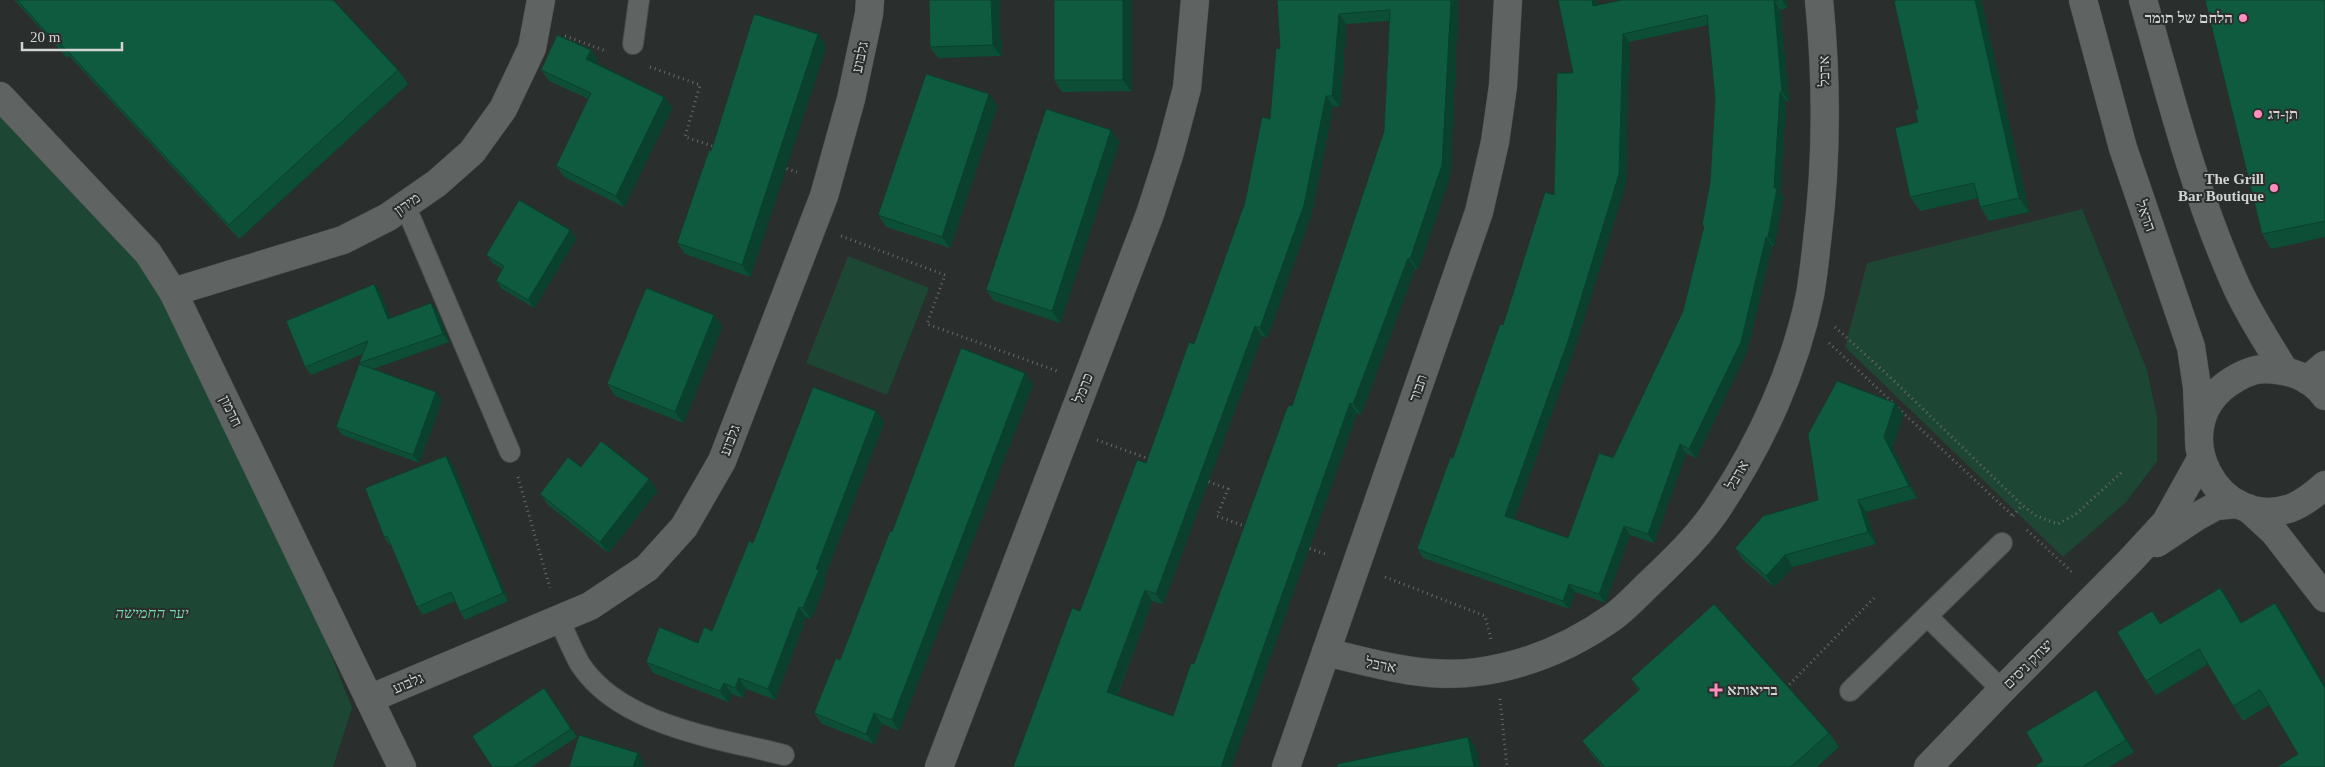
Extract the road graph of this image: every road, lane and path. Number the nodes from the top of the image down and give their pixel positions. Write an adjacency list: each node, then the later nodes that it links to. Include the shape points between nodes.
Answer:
1 (639, 0): 9 (lane)
2 (870, 0): 15 (street, גלבוע, via 851,98)
3 (1195, 0): 21 (street, כרמל, via 1187,88 1170,152 1150,214)
4 (1508, 0): 38 (street, תבור, via 1503,86 1495,142 1479,212)
5 (1819, 0): 19 (street, ארבל, via 1825,127 1823,185 1810,296)
6 (2083, 0): 22 (street, הראל, via 2123,148 2190,347 2197,387)
7 (2144, 0): 20 (street, via 2180,130 2214,236 2235,284)
8 (539, 13): 10 (path); 16 (street, מירון, via 532,48 503,109 472,152 437,183)
9 (633, 44)
10 (609, 52)
11 (646, 65): 13 (path, via 700,85 684,137)
12 (0, 96): 18 (street, חרמון, via 148,253)
13 (720, 148)
14 (774, 165): 15 (path)
15 (828, 182): 17 (street, גלבוע)
16 (405, 205): 18 (street, מירון, via 342,240); 23 (lane)
17 (813, 225): 21 (path, via 945,275 927,324); 37 (street, גלבוע, via 722,460 684,528 647,568 590,606)
18 (173, 292): 42 (street, חרמון)
19 (1816, 320): 26 (path, via 1890,377); 28 (path); 38 (street, ארבל, via 1721,504 1678,556 1615,616 1572,644 1522,663 1476,672 1420,671)
20 (2310, 378): 22 (street, יצחק ניסים, via 2260,369 2237,376 2218,391 2205,411)
21 (1086, 381): 45 (street, כרמל)
22 (2200, 446): 27 (street, via 2209,477 2221,493); 32 (street, יצחק ניסים, via 2166,522)
23 (510, 452): 37 (path)
24 (2122, 472): 26 (path, via 2076,514 2058,524 2036,516)
25 (2325, 484): 27 (street, יצחק ניסים, via 2309,499 2290,508 2269,511)
26 (2022, 505): 28 (path)
27 (2243, 506): 32 (street, יצחק ניסים, via 2216,506); 35 (street, via 2274,532)
28 (2012, 516): 29 (path)
29 (2020, 523)
30 (2026, 529): 33 (path)
31 (2002, 543): 36 (lane)
32 (2129, 562): 33 (street, יצחק ניסים)
33 (2096, 595): 40 (street, יצחק ניסים)
34 (1874, 598): 39 (path)
35 (2325, 598)
36 (1927, 616): 40 (lane); 41 (lane)
37 (559, 620): 42 (street, גלבוע); 43 (lane, via 581,665 603,689 636,712 675,726)
38 (1326, 652): 46 (street, תבור)
39 (1786, 688)
40 (2002, 690): 47 (street, יצחק ניסים)
41 (1850, 691)
42 (369, 699): 44 (street, חרמון)
43 (784, 755)
44 (402, 767)
45 (939, 767)
46 (1286, 767)
47 (1928, 767)

